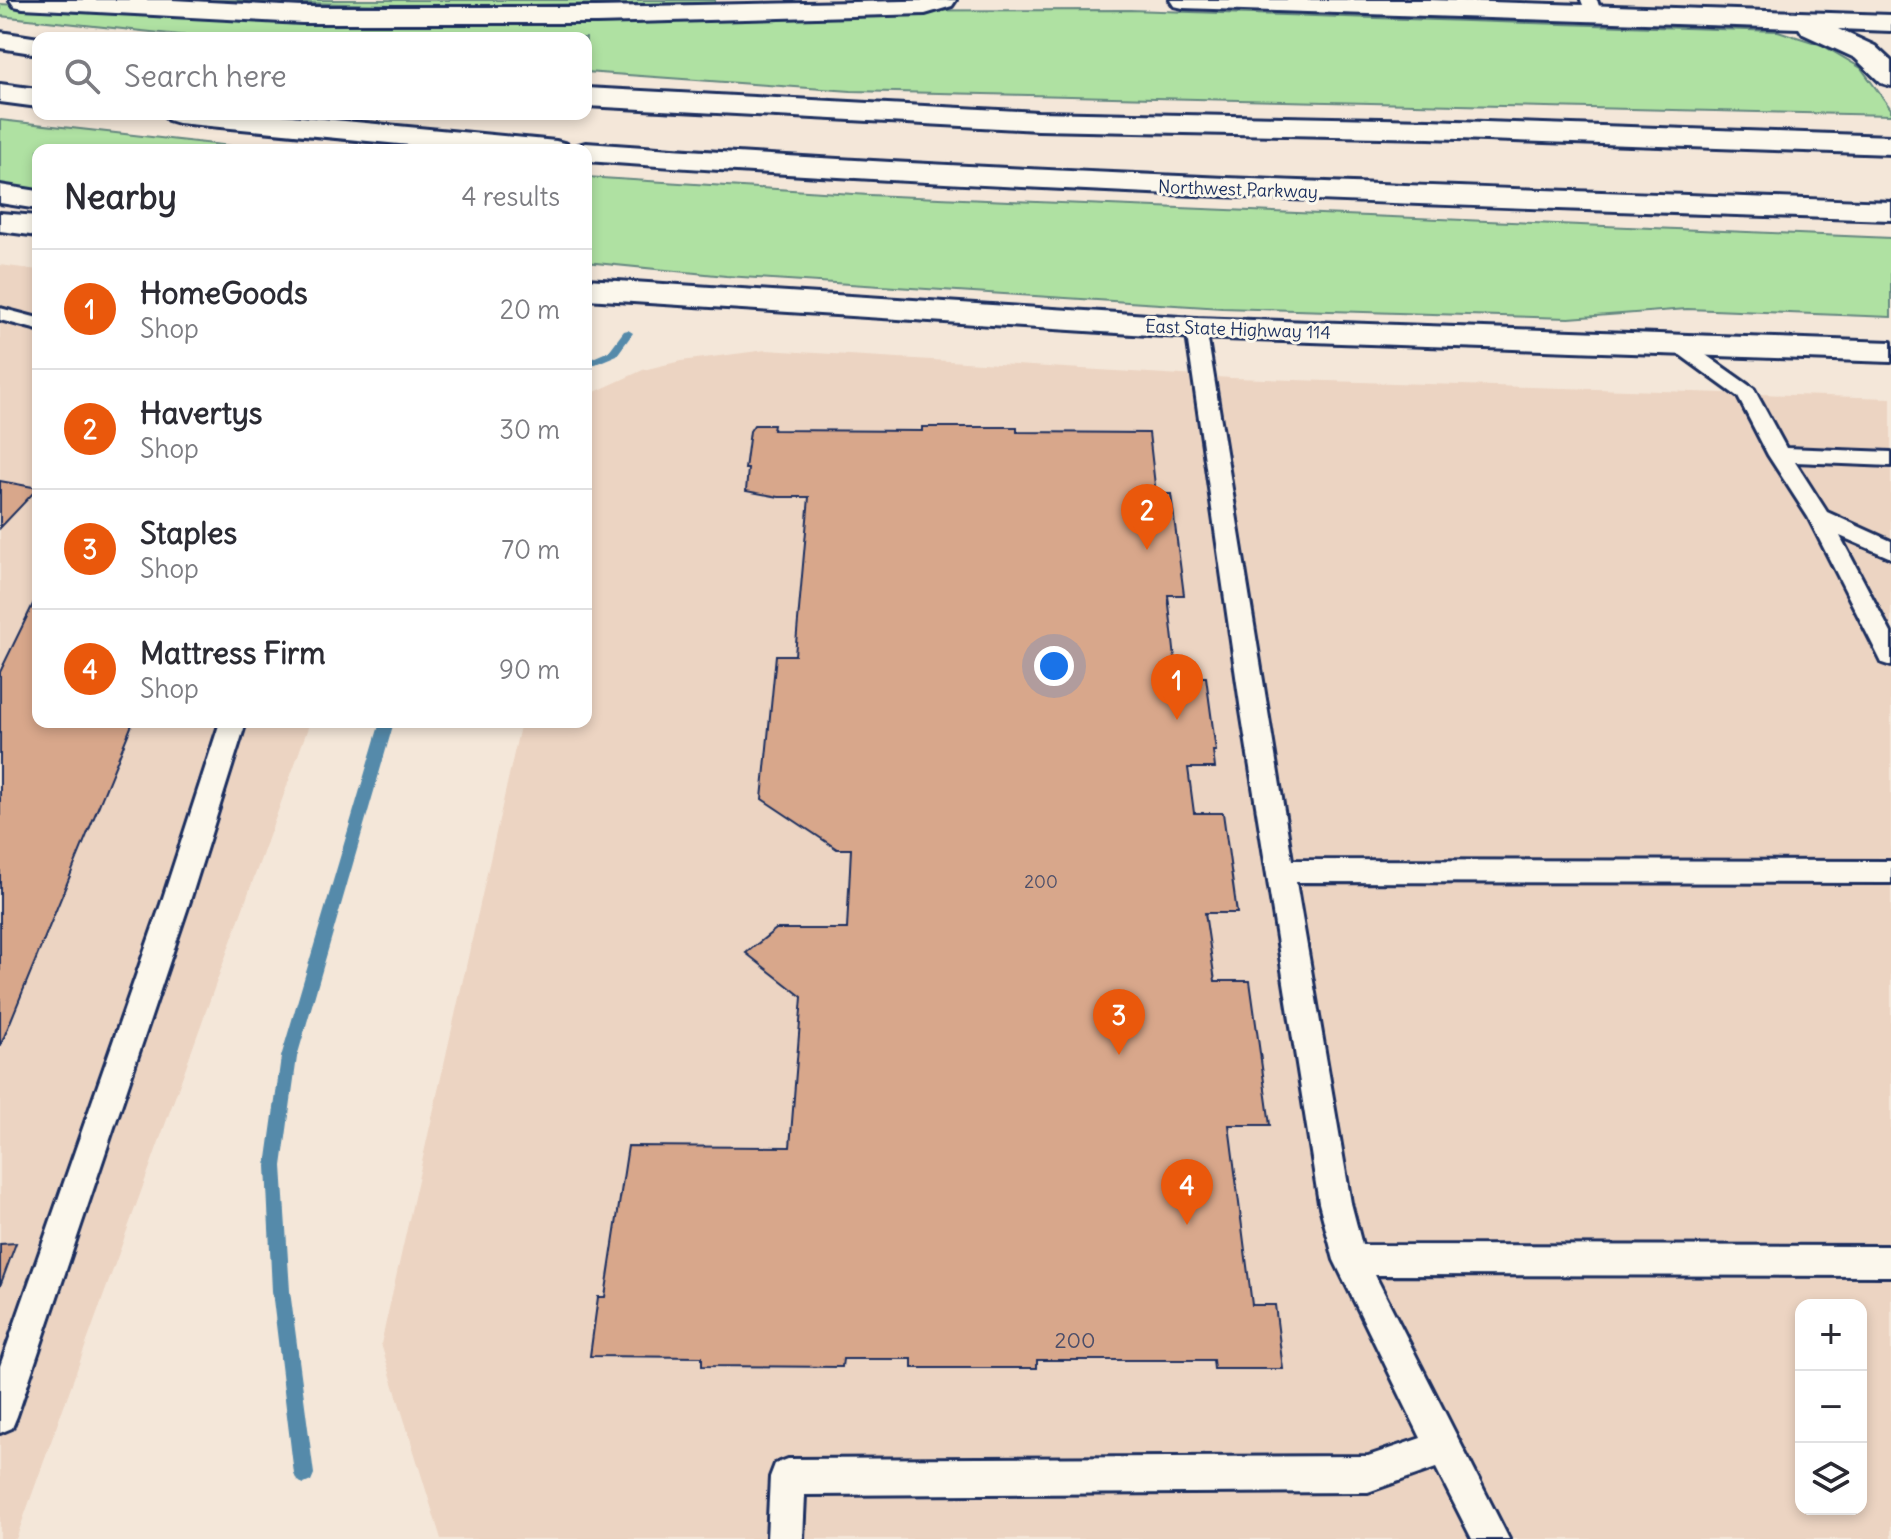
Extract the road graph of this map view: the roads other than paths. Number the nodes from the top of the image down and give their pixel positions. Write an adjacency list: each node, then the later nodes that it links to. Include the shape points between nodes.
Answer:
1 (23, 0): 2 (main road, via 302,15 596,15 925,6)
2 (943, 0)
3 (1183, 0): 4 (main road)
4 (1591, 6): 5 (main road)
5 (1782, 19): 6 (main road); 9 (main road, via 1850,43 1877,60)
6 (1891, 23)
7 (0, 40): 8 (main road)
8 (32, 45)
9 (1891, 77)
10 (0, 93): 11 (main road)
11 (32, 97)
12 (592, 97): 15 (main road, via 1052,121)
13 (241, 120): 14 (main road)
14 (493, 144)
15 (1891, 145)
16 (592, 152): 19 (main road, Northwest Parkway, via 1257,190)
17 (0, 194): 18 (main road)
18 (32, 199)
19 (1891, 211)
20 (0, 222): 21 (main road)
21 (32, 225)
22 (592, 289): 25 (main road, East State Highway 114)
23 (0, 314): 24 (lane)
24 (32, 322)
25 (1196, 328): 26 (main road, East State Highway 114); 34 (lane)
26 (1679, 345): 27 (main road, East State Highway 114); 28 (lane, via 1747,393)
27 (1891, 352)
28 (1779, 455): 29 (lane); 30 (lane)
29 (1891, 459)
30 (1819, 517): 31 (lane); 32 (lane)
31 (1891, 550)
32 (1891, 657)
33 (231, 728): 38 (lane)
34 (1280, 871): 35 (lane); 36 (lane, via 1318,1113)
35 (1891, 872)
36 (1350, 1260): 37 (lane); 39 (lane)
37 (1891, 1261)
38 (0, 1416)
39 (1445, 1447): 40 (lane, via 1368,1474 788,1477); 41 (lane)
40 (785, 1539)
41 (1491, 1539)

